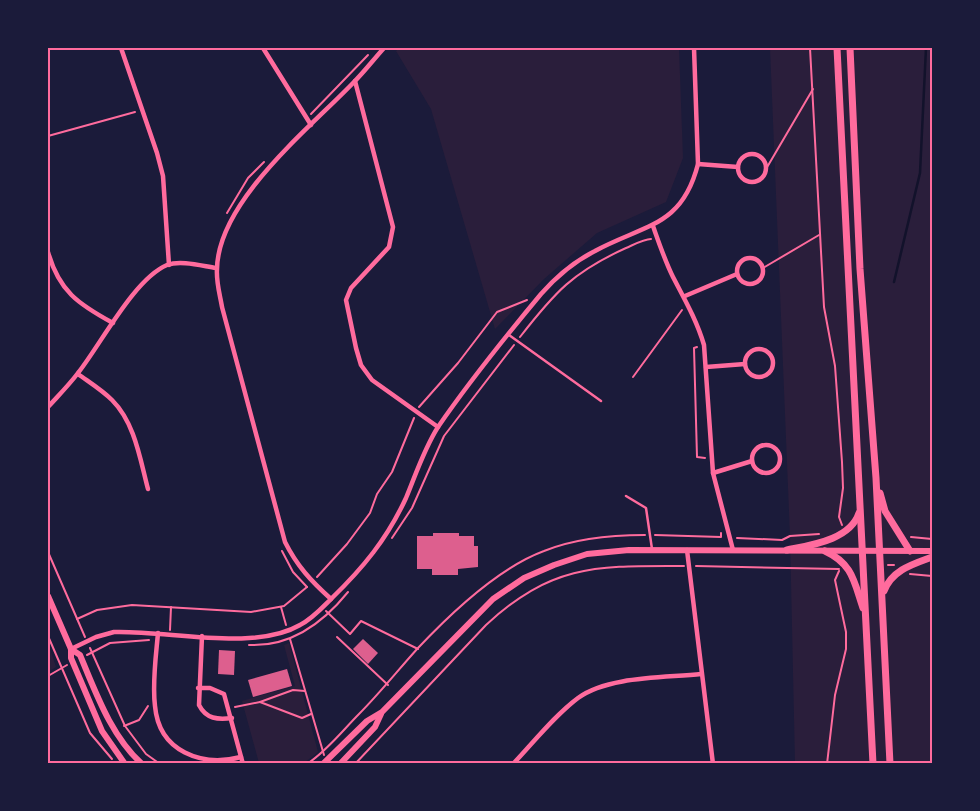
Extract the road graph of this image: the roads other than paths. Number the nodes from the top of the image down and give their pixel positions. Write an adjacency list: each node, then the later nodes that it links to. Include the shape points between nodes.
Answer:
1 (121, 48): 13 (street, via 163,176)
2 (263, 48): 8 (street)
3 (384, 48): 7 (street)
4 (694, 48): 9 (street)
5 (837, 48): 30 (main road)
6 (850, 48): 27 (main road, via 860,269)
7 (355, 81): 8 (street); 24 (street, via 392,238 390,247 351,288 346,300 362,365 372,380)
8 (311, 125): 14 (street, via 242,200 229,224)
9 (698, 164): 10 (street); 11 (street, via 685,199 670,215)
10 (738, 167): 10 (street, via 740,175 751,182 760,180 766,169 763,160 751,154 742,158)
11 (652, 226): 16 (street, via 673,277); 18 (street, via 593,251 578,262 556,279)
12 (48, 252): 17 (street, via 54,273 69,294)
13 (169, 265): 14 (street); 17 (street, via 144,282)
14 (216, 268): 43 (street, via 222,307 285,542 295,562)
15 (737, 274): 15 (street, via 742,282 751,284 762,277 763,268 759,260 747,258 740,262); 16 (street)
16 (685, 296): 20 (street, via 704,345)
17 (113, 323): 21 (street)
18 (509, 335): 22 (lane); 24 (street)
19 (745, 364): 19 (street, via 747,356 759,349 770,355 774,364 762,377 749,373); 20 (street)
20 (706, 367): 26 (street)
21 (78, 374): 23 (street); 28 (street, via 111,398 123,413 132,430)
22 (601, 402)
23 (48, 407)
24 (438, 427): 43 (street, via 405,500 374,553)
25 (752, 461): 25 (street, via 754,452 766,445 775,449 780,457 776,469 768,473 756,469); 26 (street)
26 (712, 473): 33 (street)
27 (876, 478): 36 (main road, via 885,511); 39 (main road)
28 (148, 489)
29 (626, 496): 31 (lane, via 646,508)
30 (860, 509): 34 (main road, via 856,519 840,534 816,544); 38 (main road)
31 (652, 550): 32 (main road); 50 (main road, via 587,554 524,578 492,599)
32 (687, 550): 33 (main road); 48 (street)
33 (733, 550): 34 (main road)
34 (787, 550): 35 (main road)
35 (825, 551): 38 (main road); 44 (main road, via 839,558 851,572)
36 (910, 551): 37 (main road); 39 (main road)
37 (932, 551)
38 (863, 552): 39 (main road); 44 (main road)
39 (880, 552): 41 (main road)
40 (932, 557): 41 (main road, via 898,572 887,583)
41 (883, 594): 61 (main road)
42 (48, 596): 47 (main road)
43 (332, 599): 46 (street, via 301,625 288,630 251,639)
44 (866, 616): 60 (main road)
45 (158, 633): 46 (street); 47 (street, via 114,632); 52 (street, via 154,705 164,734 178,749 196,758 216,762)
46 (202, 636): 49 (street)
47 (71, 649): 53 (main road, via 70,658 104,734); 54 (main road, via 80,656 114,730)
48 (701, 674): 58 (street, via 601,687 579,698); 59 (street)
49 (198, 688): 51 (street, via 218,690 224,694); 51 (street, via 198,701 205,714 214,718)
50 (382, 712): 56 (main road, via 367,721); 57 (main road, via 375,728)
51 (232, 718): 52 (street)
52 (241, 756): 55 (street)
53 (125, 764)
54 (142, 764)
55 (243, 764)
56 (324, 764)
57 (340, 764)
58 (514, 764)
59 (713, 764)
60 (873, 764)
61 (890, 764)

